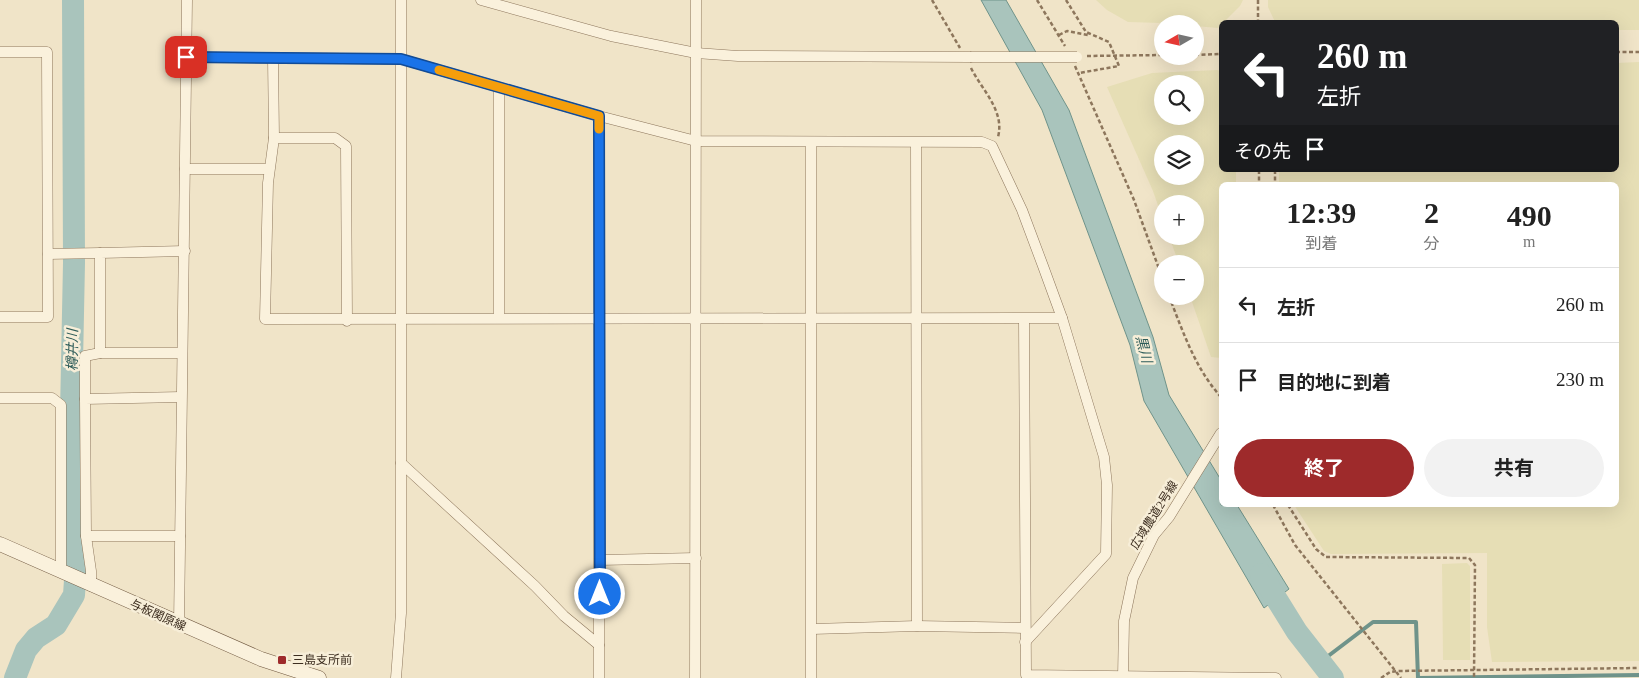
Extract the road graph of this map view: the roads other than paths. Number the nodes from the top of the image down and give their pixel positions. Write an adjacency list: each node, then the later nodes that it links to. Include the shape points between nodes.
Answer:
1 (187, 0): 8 (street)
2 (401, 0): 10 (street)
3 (481, 0): 6 (street, via 611,36)
4 (696, 0): 6 (street)
5 (0, 52): 21 (street, via 47,52)
6 (696, 53): 7 (street, bridge, via 738,56); 14 (street)
7 (1072, 55)
8 (186, 57): 9 (street); 17 (street)
9 (273, 58): 10 (street); 13 (street)
10 (401, 59): 11 (street); 25 (street)
11 (499, 88): 12 (street); 23 (street)
12 (599, 116): 14 (street); 26 (street)
13 (274, 138): 18 (street); 31 (street, via 335,138 346,146)
14 (696, 141): 15 (street); 27 (street)
15 (811, 142): 16 (street); 28 (street)
16 (916, 143): 24 (street, via 982,142 992,146 1022,210); 29 (street)
17 (186, 169): 18 (street); 19 (street)
18 (269, 169): 31 (street, via 265,320)
19 (185, 251): 20 (street); 33 (street)
20 (95, 253): 21 (street); 32 (street)
21 (53, 254): 22 (street, via 48,317)
22 (0, 317)
23 (499, 318): 25 (street); 26 (street)
24 (1062, 318): 30 (street); 50 (street, via 1104,457 1108,485 1106,554)
25 (401, 319): 31 (street); 38 (street)
26 (599, 319): 27 (street); 43 (street)
27 (695, 319): 28 (street); 42 (street)
28 (810, 319): 29 (street); 48 (street)
29 (918, 319): 30 (street); 47 (street)
30 (1024, 320): 49 (street)
31 (347, 321)
32 (100, 353): 33 (street); 36 (street, via 85,356)
33 (182, 353): 34 (street)
34 (182, 397): 36 (street); 40 (street)
35 (0, 398): 44 (street, via 52,398 61,405)
36 (85, 399): 39 (street)
37 (1219, 436): 52 (street, 広域農道2号線, via 1151,542 1133,578 1124,621)
38 (401, 463): 51 (street); 55 (street, via 402,613)
39 (86, 536): 40 (street); 45 (street)
40 (180, 536): 46 (street)
41 (0, 544): 44 (main road, 与板関原線)
42 (696, 558): 43 (street); 57 (street)
43 (600, 560): 51 (street)
44 (61, 572): 45 (main road, 与板関原線)
45 (90, 586): 46 (main road, 与板関原線)
46 (179, 625): 54 (main road, 与板関原線, via 260,659)
47 (917, 626): 48 (street); 49 (street)
48 (812, 628): 58 (street)
49 (1025, 628): 50 (street)
50 (1025, 642): 53 (street)
51 (599, 645): 56 (street)
52 (1123, 676): 53 (street); 59 (street)
53 (1024, 677)
54 (319, 678)
55 (396, 678)
56 (599, 678)
57 (695, 678)
58 (811, 678)
59 (1276, 678)

